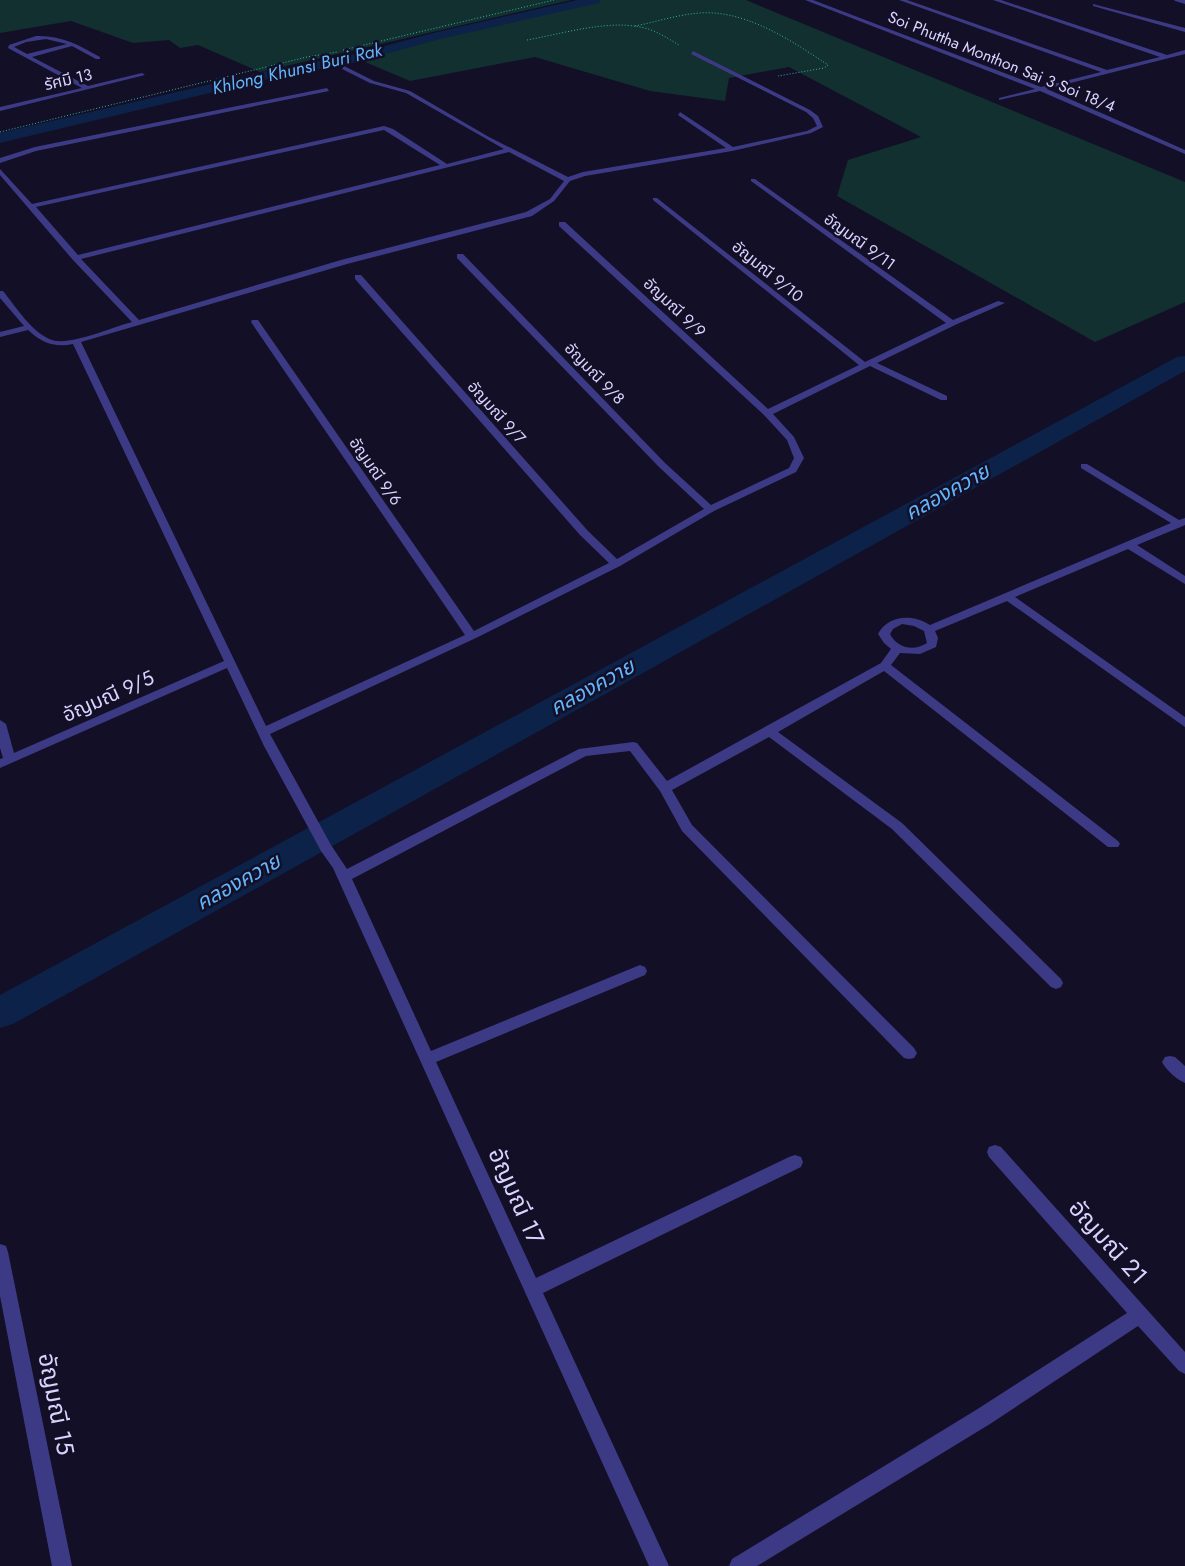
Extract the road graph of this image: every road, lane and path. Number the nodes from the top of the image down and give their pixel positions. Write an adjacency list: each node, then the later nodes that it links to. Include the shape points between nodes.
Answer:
1 (554, 0): 27 (path)
2 (808, 0): 22 (street, Soi Phuttha Monthon Sai 3 Soi 18/4)
3 (902, 0): 18 (street)
4 (996, 0): 15 (street)
5 (1177, 0): 6 (street)
6 (1185, 2)
7 (1095, 5): 9 (street)
8 (635, 26): 10 (path); 12 (path, via 654,31); 20 (path, via 700,13 716,13 734,17 793,42 828,65)
9 (1185, 30)
10 (527, 40)
11 (74, 44): 14 (street); 14 (street, via 43,36 11,46); 16 (street)
12 (693, 52): 20 (street)
13 (1185, 52): 15 (street)
14 (27, 56): 21 (street)
15 (1167, 57): 18 (street)
16 (98, 58)
17 (344, 68): 29 (street, via 372,82 408,92)
18 (1107, 72): 22 (street)
19 (142, 75): 21 (street, รัศมี 13)
20 (748, 81): 28 (street, via 808,111 820,126 809,132)
21 (87, 88): 25 (street, รัศมี 13)
22 (1039, 88): 24 (street); 30 (street, Soi Phuttha Monthon Sai 3 Soi 18/4)
23 (327, 90): 31 (street, via 35,150)
24 (1001, 99)
25 (0, 109)
26 (680, 114): 28 (street)
27 (0, 132)
28 (732, 149): 34 (street, via 582,174)
29 (510, 150): 32 (street); 34 (street)
30 (1185, 152)
31 (0, 161)
32 (446, 166): 37 (street, via 384,128); 40 (street)
33 (0, 171): 37 (street)
34 (568, 180): 45 (street, via 552,200 529,214 344,262)
35 (753, 180): 46 (street, อัญมณี 9/11)
36 (655, 199): 50 (street, อัญมณี 9/10)
37 (32, 206): 40 (street)
38 (562, 224): 52 (street, อัญมณี 9/9)
39 (460, 256): 54 (street, อัญมณี 9/8, via 662,465)
40 (76, 258): 45 (street)
41 (358, 277): 57 (street, อัญมณี 9/7, via 584,533)
42 (0, 293): 47 (street)
43 (1001, 303): 46 (street)
44 (255, 322): 61 (street, อัญมณี 9/6)
45 (137, 323): 49 (street)
46 (952, 324): 50 (street)
47 (30, 327): 48 (street); 49 (street, via 49,342)
48 (0, 335)
49 (76, 341): 63 (street, อัญมณี 17)
50 (867, 364): 51 (street, อัญมณี 9/10); 52 (street)
51 (944, 398)
52 (767, 412): 54 (street, อัญมณี 9/9, via 791,440 799,458 793,470)
53 (1084, 466): 55 (street)
54 (710, 509): 57 (street)
55 (1182, 522): 56 (street)
56 (1129, 545): 58 (street); 59 (street)
57 (616, 564): 61 (street)
58 (1185, 581)
59 (1008, 597): 60 (street); 66 (street)
60 (929, 630): 62 (street, via 933,639 928,648 914,651); 62 (street, via 910,621 889,625 884,634)
61 (472, 636): 67 (street)
62 (897, 648): 64 (street)
63 (231, 662): 67 (street, อัญมณี 17); 69 (street, อัญมณี 9/5)
64 (885, 666): 68 (street); 71 (street)
65 (0, 724): 69 (street)
66 (1185, 724)
67 (264, 732): 72 (street, อัญมณี 17)
68 (770, 732): 70 (street); 74 (street, via 897,826)
69 (5, 761)
70 (665, 788): 72 (street, via 633,746 583,752); 75 (street, via 687,828)
71 (1113, 844)
72 (344, 877): 76 (street, อัญมณี 17)
73 (640, 971): 76 (street)
74 (1056, 983)
75 (909, 1053)
76 (427, 1059): 82 (street, อัญมณี 17)
77 (1170, 1062): 78 (street)
78 (1185, 1076)
79 (995, 1152): 83 (street, อัญมณี 21)
80 (795, 1162): 82 (street)
81 (0, 1252): 85 (street, อัญมณี 15)
82 (532, 1289): 86 (street, อัญมณี 17)
83 (1141, 1314): 84 (street, อัญมณี 21); 87 (street, via 983,1417)
84 (1185, 1365)
85 (62, 1566)
86 (659, 1566)
87 (739, 1566)

